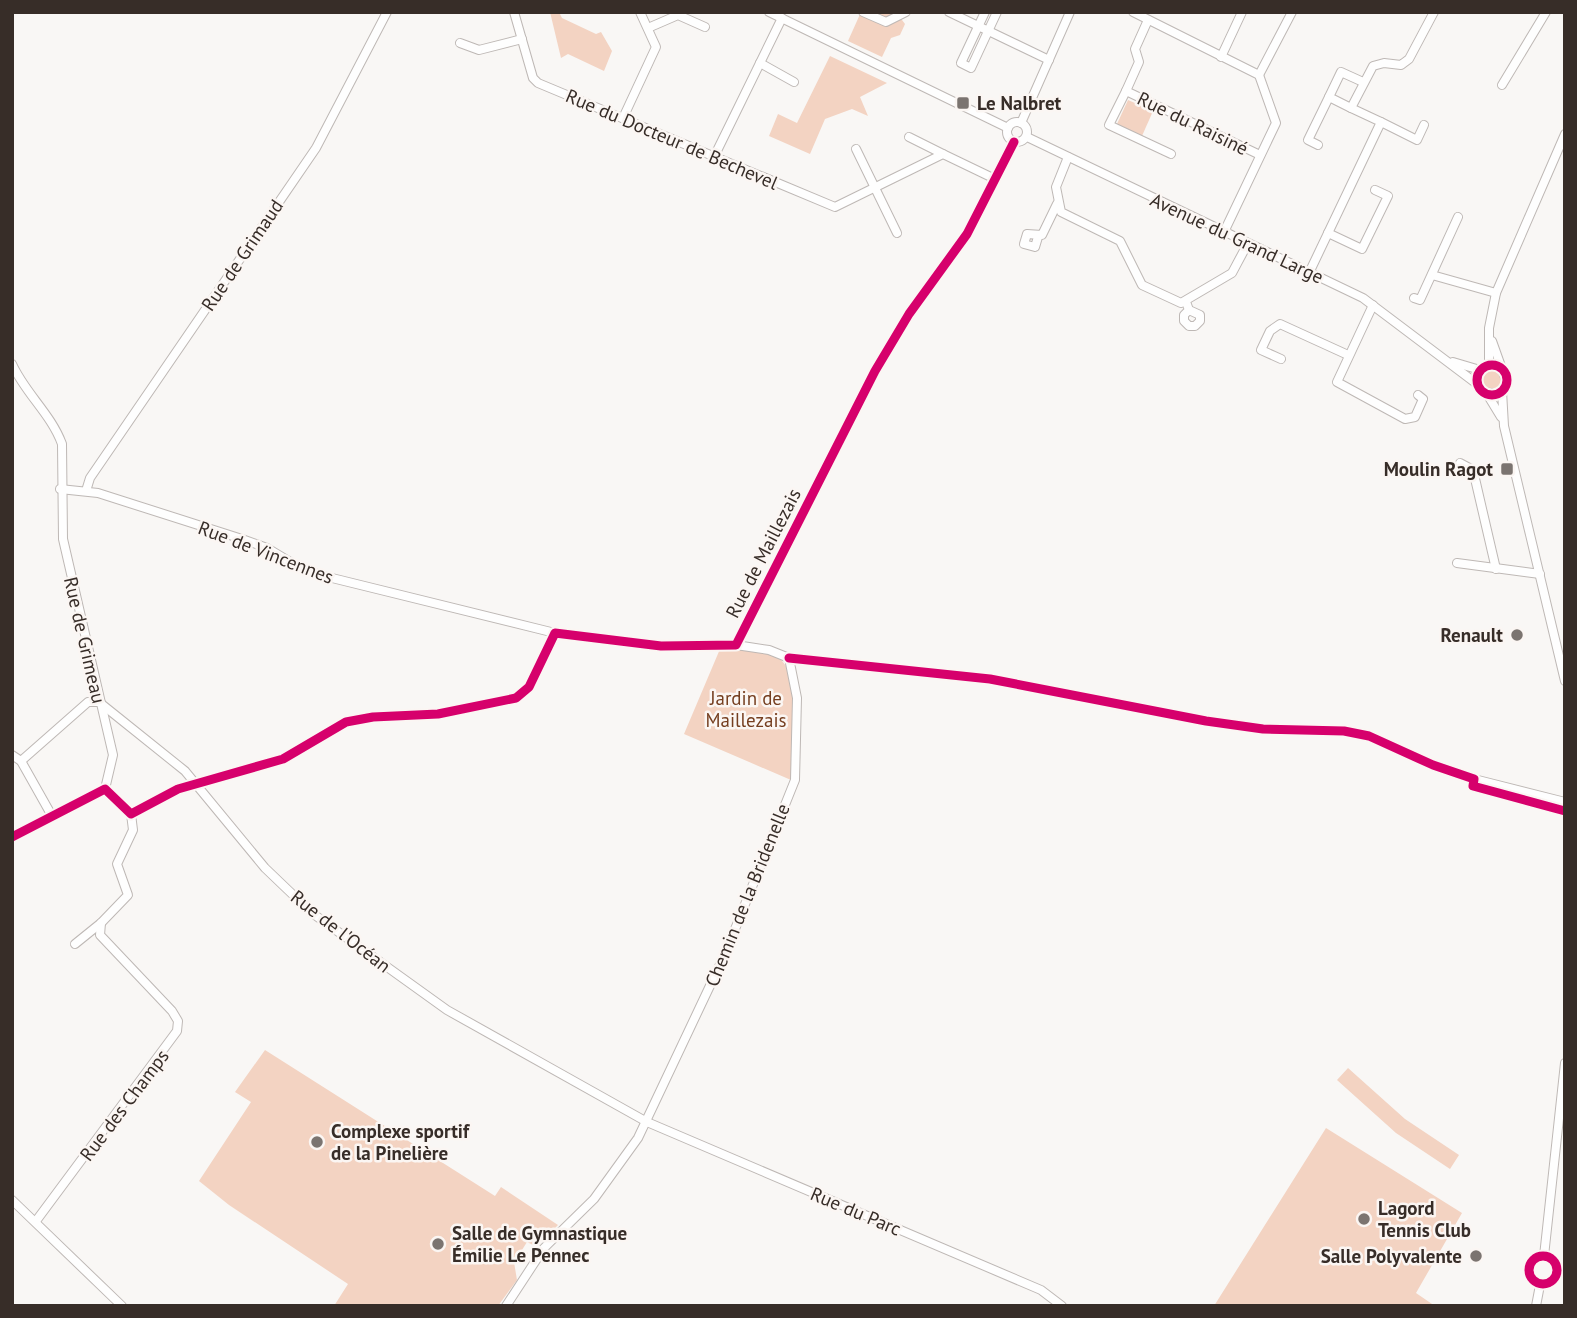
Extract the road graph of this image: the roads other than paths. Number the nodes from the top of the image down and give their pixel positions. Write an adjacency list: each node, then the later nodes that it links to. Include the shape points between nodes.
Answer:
1 (387, 12): 79 (street, Rue de Grimaud, via 316,148 90,478)
2 (514, 12): 22 (street, Rue du Docteur de Bechevel)
3 (640, 12): 20 (street)
4 (769, 12): 16 (street)
5 (863, 12): 6 (street, via 886,22)
6 (906, 12)
7 (949, 12): 18 (street)
8 (985, 12): 18 (street)
9 (997, 12): 21 (street)
10 (1070, 12): 25 (street)
11 (1132, 12): 17 (street)
12 (1241, 12): 24 (street)
13 (1293, 12): 27 (street)
14 (1434, 12): 29 (street, via 1405,63 1378,63)
15 (1546, 12): 30 (street)
16 (782, 18): 26 (street); 38 (street)
17 (1148, 20): 24 (street); 31 (street, Rue du Raisiné, via 1135,49 1139,62)
18 (978, 26): 21 (street); 21 (street, via 961,63 971,68)
19 (705, 27): 20 (street, via 678,15)
20 (648, 28): 34 (street, via 656,47)
21 (988, 31): 25 (street)
22 (522, 39): 23 (street, via 479,50); 34 (street, Rue du Docteur de Bechevel, via 538,83)
23 (460, 43)
24 (1221, 57): 27 (street)
25 (1049, 60): 36 (street)
26 (760, 63): 28 (street); 48 (street)
27 (1259, 75): 47 (street, via 1276,123)
28 (793, 82)
29 (1363, 82): 32 (street, via 1341,72); 33 (street)
30 (1502, 85)
31 (1126, 91): 46 (street, Rue du Raisiné, via 1110,125); 47 (street, Rue du Raisiné)
32 (1329, 97): 33 (street); 43 (street, via 1308,140)
33 (1351, 108): 35 (street)
34 (622, 118): 48 (street, Rue du Docteur de Bechevel)
35 (1381, 122): 37 (street, via 1417,140); 57 (street)
36 (1021, 123): 38 (street); 41 (street)
37 (1424, 125)
38 (1008, 128): 42 (street, via 1007,135)
39 (1565, 134): 62 (street)
40 (909, 137): 45 (street)
41 (1027, 137): 42 (street); 49 (street, Avenue du Grand Large)
42 (1014, 142): 50 (street, Rue de Maillezais)
43 (1318, 145)
44 (856, 149): 51 (street)
45 (943, 154): 50 (street); 51 (street, Rue du Docteur de Bechevel)
46 (1171, 154)
47 (1260, 155): 55 (street)
48 (714, 156): 51 (street, Rue du Docteur de Bechevel, via 835,207)
49 (1068, 158): 53 (street, via 1057,182); 55 (street, Avenue du Grand Large)
50 (995, 178): 84 (street, Rue de Maillezais, via 967,234 909,314 875,371)
51 (874, 188): 56 (street)
52 (1375, 190): 57 (street, via 1388,196 1362,249)
53 (1057, 210): 58 (street); 59 (street, via 1120,241 1136,279 1148,290 1188,306 1231,273)
54 (1458, 217): 61 (street)
55 (1224, 232): 59 (street, Avenue du Grand Large)
56 (897, 233)
57 (1328, 233): 60 (street)
58 (1038, 237)
59 (1248, 243): 60 (street, Avenue du Grand Large)
60 (1309, 273): 64 (street, Avenue du Grand Large)
61 (1432, 275): 62 (street); 63 (street, via 1420,300)
62 (1496, 293): 65 (street)
63 (1414, 298)
64 (1373, 304): 66 (street); 67 (street, Avenue du Grand Large)
65 (1489, 333): 70 (street); 71 (street)
66 (1348, 355): 68 (street, via 1280,324 1270,331 1261,350); 75 (street, via 1337,376 1340,386 1411,420 1423,399)
67 (1438, 355): 70 (street, Avenue du Grand Large, via 1458,365); 72 (street, Avenue du Grand Large)
68 (1281, 359)
69 (12, 363): 78 (street, Rue de Grimeau, via 62,444)
70 (1485, 367): 71 (street); 72 (street)
71 (1501, 367): 73 (street, via 1507,379)
72 (1477, 384): 74 (street)
73 (1502, 391): 74 (street); 76 (street)
74 (1487, 394): 76 (street)
75 (1418, 395)
76 (1504, 426): 82 (street)
77 (1460, 463): 81 (street, via 1473,470)
78 (60, 489): 79 (street, Rue de Vincennes); 86 (street, Rue de Grimeau, via 63,539)
79 (86, 491): 83 (street, Rue de Vincennes, via 242,538 328,577)
80 (1457, 563): 81 (street)
81 (1496, 569): 82 (street)
82 (1540, 574): 85 (street)
83 (555, 633): 84 (street, Rue de Maillezais, via 661,646); 90 (street, via 529,687 516,698 438,714 346,722 283,759)
84 (736, 645): 99 (street, Chemin de la Bridenelle, via 789,658 797,698 795,780 725,954)
85 (1565, 681)
86 (99, 702): 88 (street, via 88,702); 90 (street, Rue de l'Océan); 91 (street, Rue de Grimeau, via 113,755)
87 (12, 755): 88 (street)
88 (21, 761): 94 (street)
89 (1474, 779): 92 (street)
90 (196, 783): 93 (street); 99 (street, Rue de l'Océan, via 265,869 312,913 447,1010)
91 (105, 789): 93 (street); 94 (street)
92 (1565, 802)
93 (131, 814): 96 (street, via 133,830 117,864 128,895)
94 (52, 816): 95 (street)
95 (12, 837)
96 (101, 923): 97 (street); 101 (street, Rue des Champs, via 100,935 172,1011 177,1031)
97 (75, 944)
98 (1565, 1063): 102 (street)
99 (647, 1122): 107 (street, Chemin de la Bridenelle, via 594,1199 550,1241); 108 (street, Rue du Parc, via 1041,1290)
100 (12, 1200): 101 (street)
101 (36, 1221): 106 (street)
102 (1544, 1256): 103 (street, via 1555,1263); 105 (street, via 1528,1268 1532,1280)
103 (1556, 1275): 104 (street); 105 (street, via 1552,1282)
104 (1565, 1280)
105 (1540, 1285): 109 (street)
106 (122, 1306)
107 (506, 1306)
108 (1062, 1306)
109 (1536, 1306)

